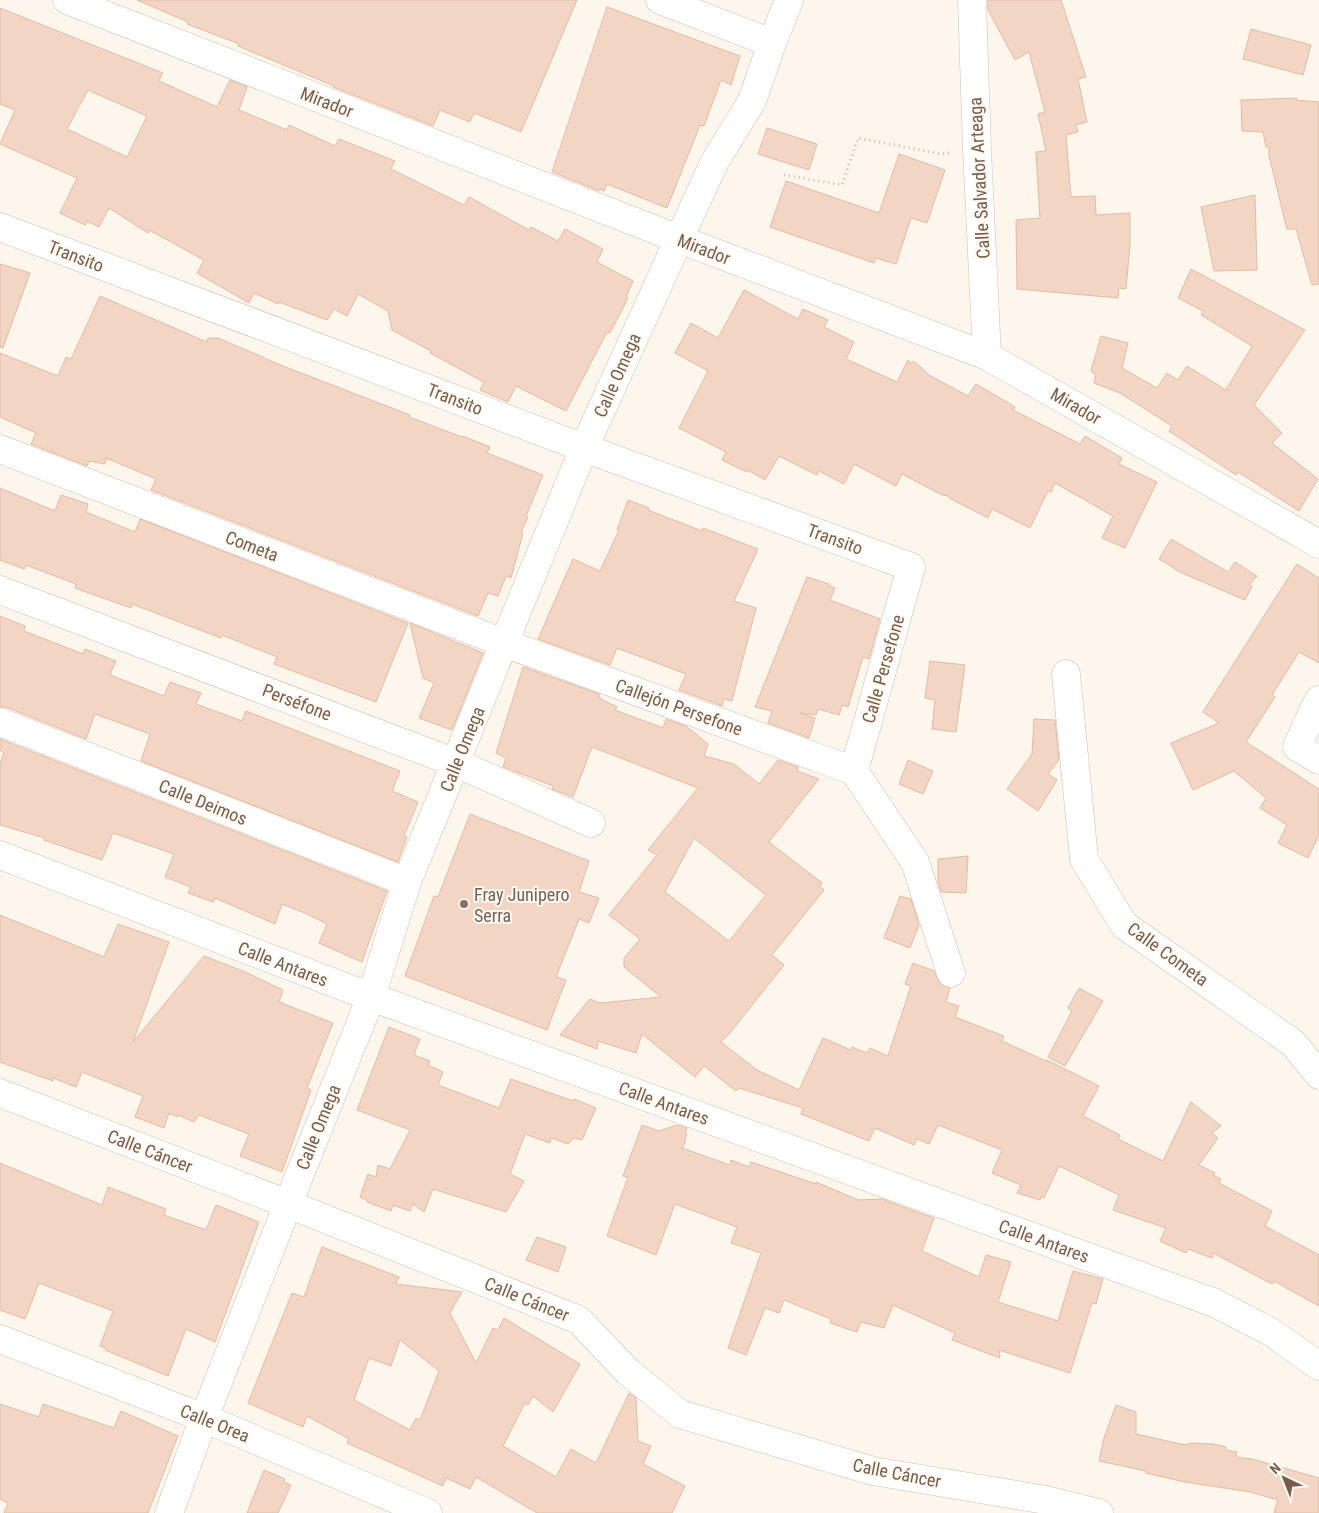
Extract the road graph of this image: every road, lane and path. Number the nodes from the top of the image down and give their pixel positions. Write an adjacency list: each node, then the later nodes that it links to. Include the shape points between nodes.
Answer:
1 (67, 0): 9 (street, Mirador)
2 (660, 0): 5 (street)
3 (789, 0): 5 (street, Calle Omega)
4 (972, 0): 6 (street, Calle Salvador Arteaga)
5 (772, 43): 9 (street, Calle Omega, via 752,101 715,161)
6 (977, 150): 7 (path, via 942,154 858,138 842,185); 10 (street, Calle Salvador Arteaga)
7 (784, 175)
8 (0, 227): 11 (street, Transito)
9 (679, 239): 10 (street, Mirador); 11 (street, Calle Omega)
10 (988, 356): 13 (street, Mirador)
11 (584, 448): 14 (street, Transito); 16 (street, Calle Omega)
12 (0, 450): 16 (street, Cometa)
13 (1319, 544)
14 (911, 567): 22 (street, Calle Persefone)
15 (0, 590): 21 (street, Perséfone)
16 (504, 644): 21 (street, Calle Omega); 22 (street, Callejón Persefone)
17 (1066, 674): 28 (street, Calle Cometa, via 1084,859 1124,925 1293,1043)
18 (1319, 700): 20 (street, via 1298,747)
19 (0, 722): 25 (street, Calle Deimos)
20 (1319, 760)
21 (456, 763): 23 (street, Perséfone); 25 (street, Calle Omega)
22 (854, 771): 26 (street, via 915,862)
23 (591, 823)
24 (0, 856): 27 (street, Calle Antares)
25 (407, 882): 27 (street, Calle Omega)
26 (951, 973)
27 (371, 997): 30 (street, Calle Omega); 32 (street, Calle Antares, via 1215,1303 1271,1332)
28 (1319, 1075)
29 (0, 1093): 30 (street, Calle Cáncer)
30 (288, 1204): 33 (street, Calle Omega); 36 (street, Calle Cáncer, via 579,1320 628,1372 680,1414 873,1471 1046,1500)
31 (0, 1339): 33 (street, Calle Orea)
32 (1319, 1366)
33 (204, 1418): 34 (street, Calle Omega); 35 (street, Calle Orea)
34 (169, 1513)
35 (428, 1513)
36 (1099, 1513)

